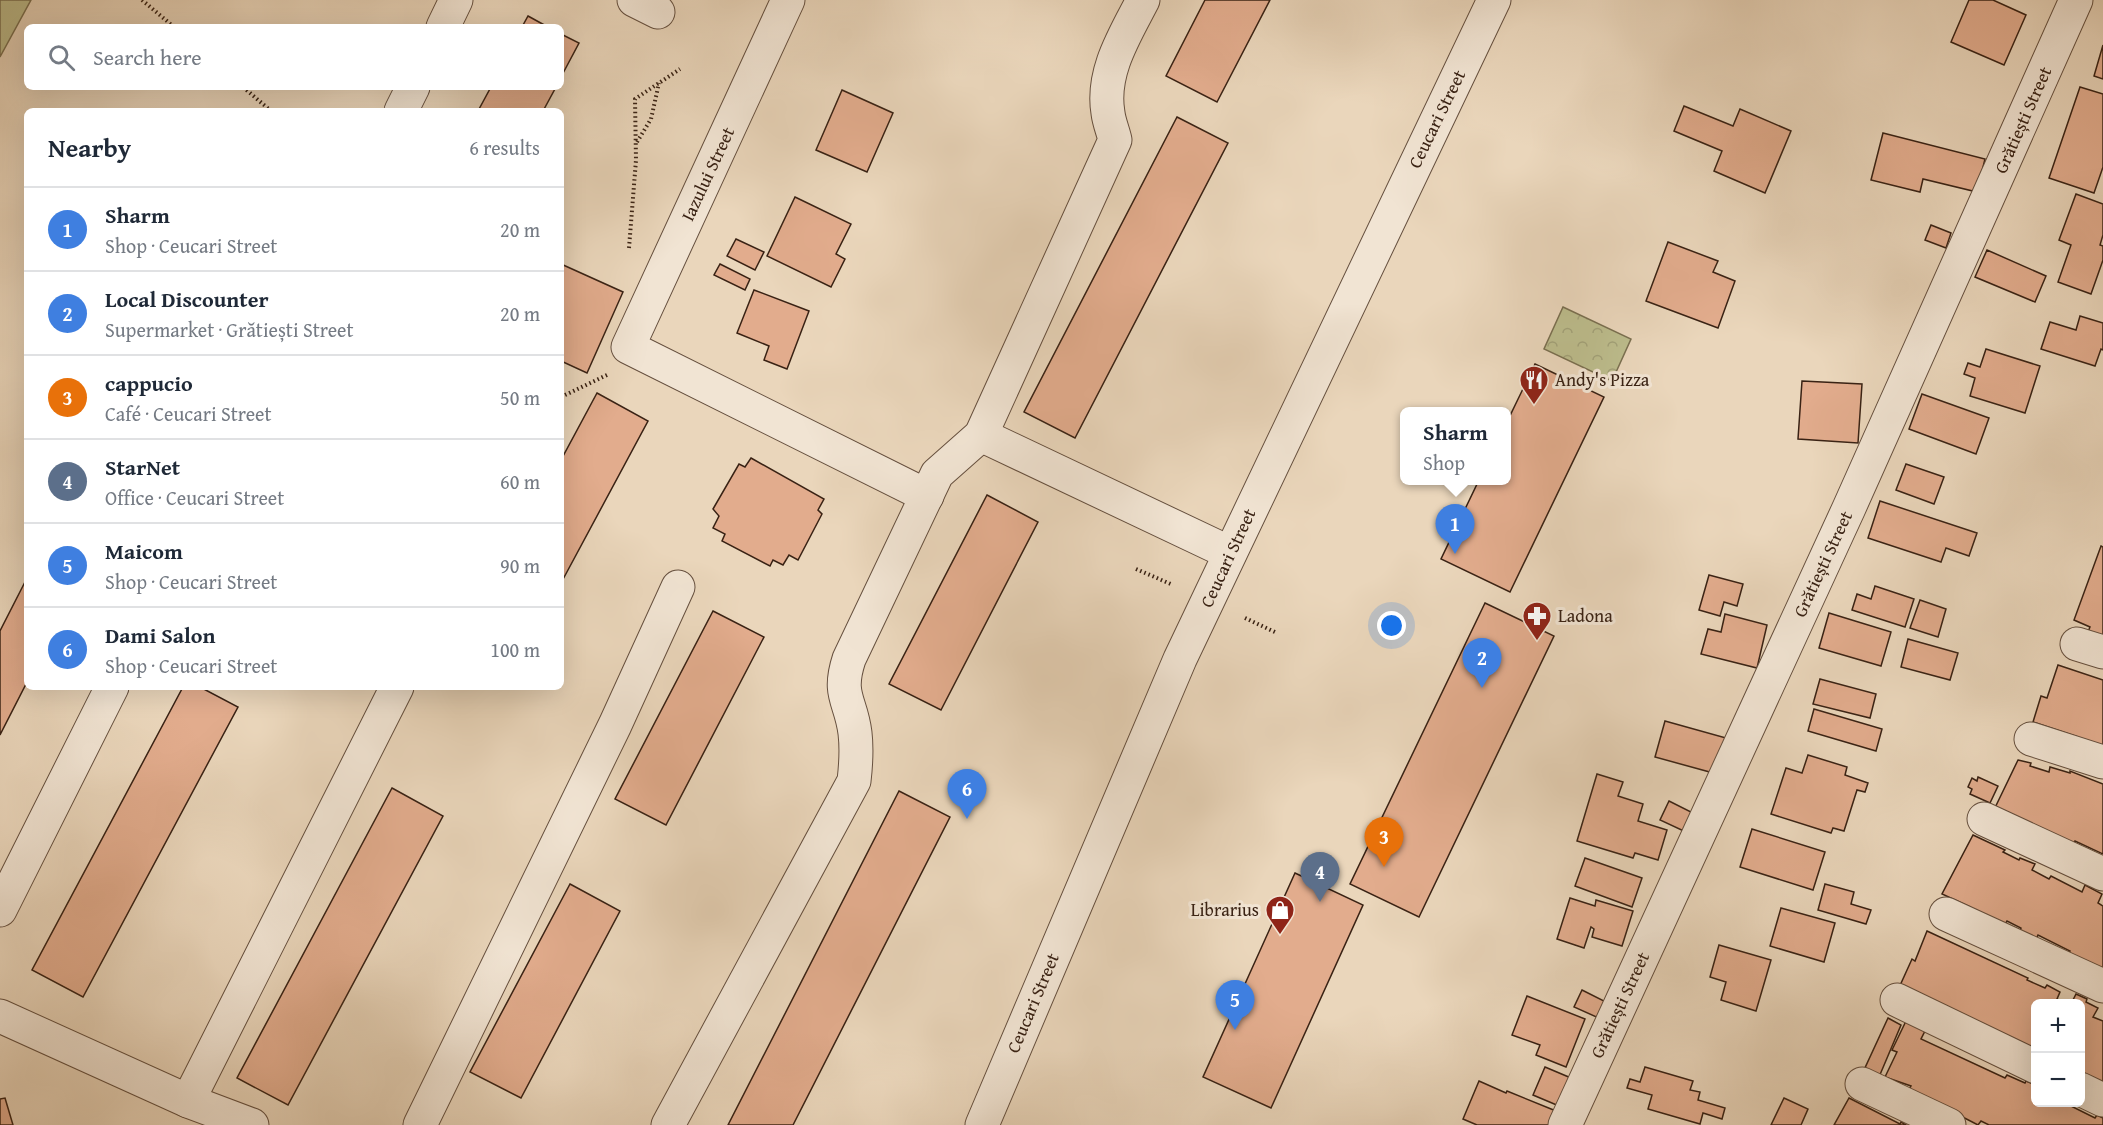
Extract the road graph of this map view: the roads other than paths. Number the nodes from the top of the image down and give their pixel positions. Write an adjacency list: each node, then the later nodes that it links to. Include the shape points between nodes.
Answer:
1 (456, 0): 6 (street)
2 (788, 0): 10 (street, Iazului Street, via 628,347)
3 (1143, 0): 9 (street, via 1115,57 1107,86 1115,140)
4 (1494, 0): 11 (street, Ceucari Street)
5 (2076, 0): 33 (street, Grătiești Street)
6 (444, 24)
7 (412, 90): 8 (street)
8 (402, 108)
9 (981, 435): 10 (street, via 937,474); 11 (street)
10 (927, 496): 31 (street, via 844,674 843,690 855,730 854,781)
11 (1230, 553): 32 (street, Ceucari Street, via 1180,659)
12 (678, 587): 30 (street)
13 (110, 690): 19 (street)
14 (395, 690): 28 (street)
15 (2031, 739): 16 (street)
16 (2103, 762)
17 (1984, 819): 18 (street)
18 (2103, 874)
19 (0, 910)
20 (1946, 914): 21 (street)
21 (2103, 986)
22 (1897, 1000): 24 (street)
23 (0, 1016): 28 (street)
24 (2031, 1065)
25 (1862, 1084): 34 (street)
26 (2085, 1091): 27 (street)
27 (2103, 1100)
28 (188, 1101): 29 (street)
29 (252, 1125)
30 (420, 1125)
31 (668, 1125)
32 (982, 1125)
33 (1565, 1125)
34 (1948, 1125)

